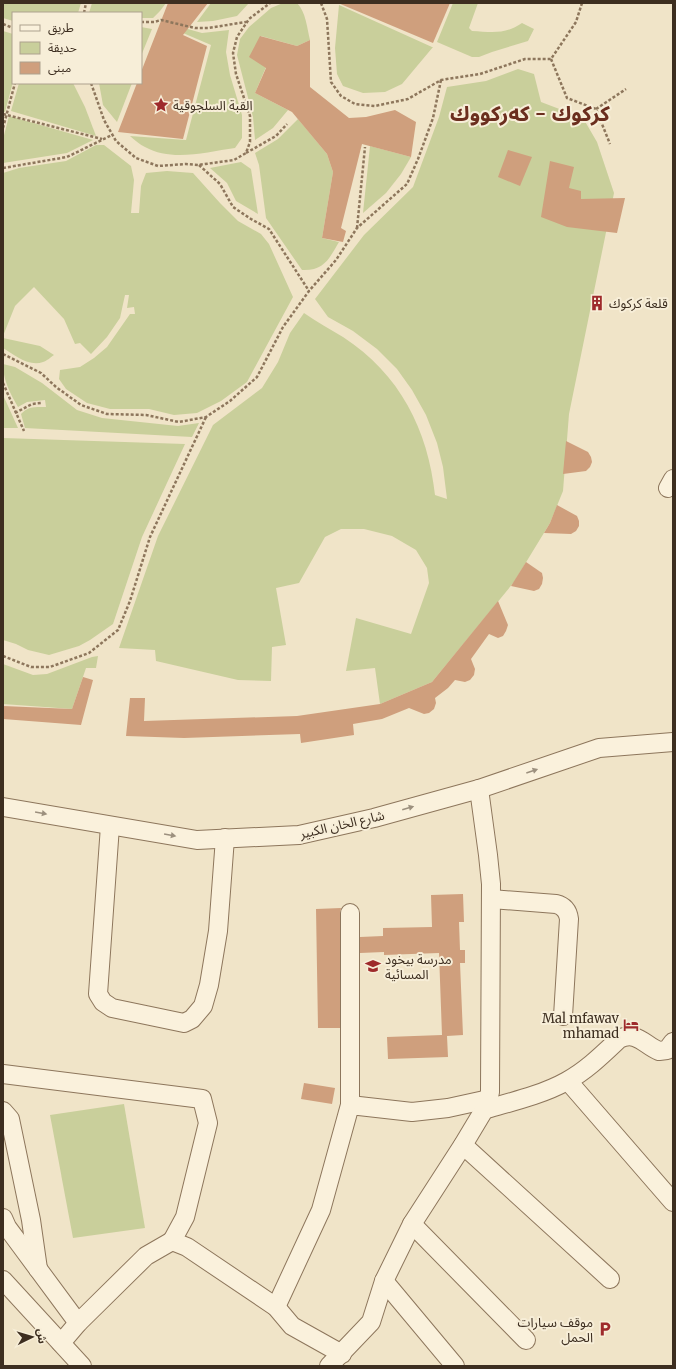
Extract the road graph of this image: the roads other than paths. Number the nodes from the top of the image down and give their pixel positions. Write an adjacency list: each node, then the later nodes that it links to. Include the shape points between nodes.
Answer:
1 (673, 742): 2 (street, شارع الخان الكبير, one-way to 1, via 599,748)
2 (479, 789): 5 (street, شارع الخان الكبير, one-way to 2, via 299,835 374,818); 6 (street, via 489,862)
3 (3, 807): 4 (street, شارع الخان الكبير, one-way to 4)
4 (110, 826): 5 (street, شارع الخان الكبير, one-way to 5, via 197,840); 5 (street, via 98,994 103,1002 112,1008 184,1023 192,1019 203,1006 209,985 218,931)
5 (225, 838)
6 (491, 899): 8 (street, via 556,904 567,910 569,919); 13 (street, via 490,1092)
7 (350, 913): 12 (street)
8 (563, 1016)
9 (673, 1042): 11 (street, via 667,1050 660,1051 634,1036 624,1036)
10 (3, 1074): 19 (street, via 202,1099 208,1124 185,1217)
11 (568, 1081): 13 (street, via 546,1090); 16 (street)
12 (350, 1105): 13 (street, via 412,1112); 24 (street, via 321,1210)
13 (486, 1105): 15 (street)
14 (3, 1111): 20 (street, via 10,1119 31,1220)
15 (463, 1145): 18 (street); 21 (street)
16 (673, 1202)
17 (3, 1218): 20 (street)
18 (412, 1224): 23 (street); 26 (street)
19 (172, 1241): 24 (street, via 187,1248); 25 (street, via 146,1256)
20 (38, 1269): 25 (street)
21 (610, 1279)
22 (3, 1281): 27 (street)
23 (384, 1281): 28 (street, via 371,1322); 30 (street)
24 (276, 1307): 28 (street, via 292,1326)
25 (78, 1323): 27 (street)
26 (526, 1340)
27 (61, 1343): 29 (street)
28 (335, 1360)
29 (82, 1366)
30 (455, 1366)

